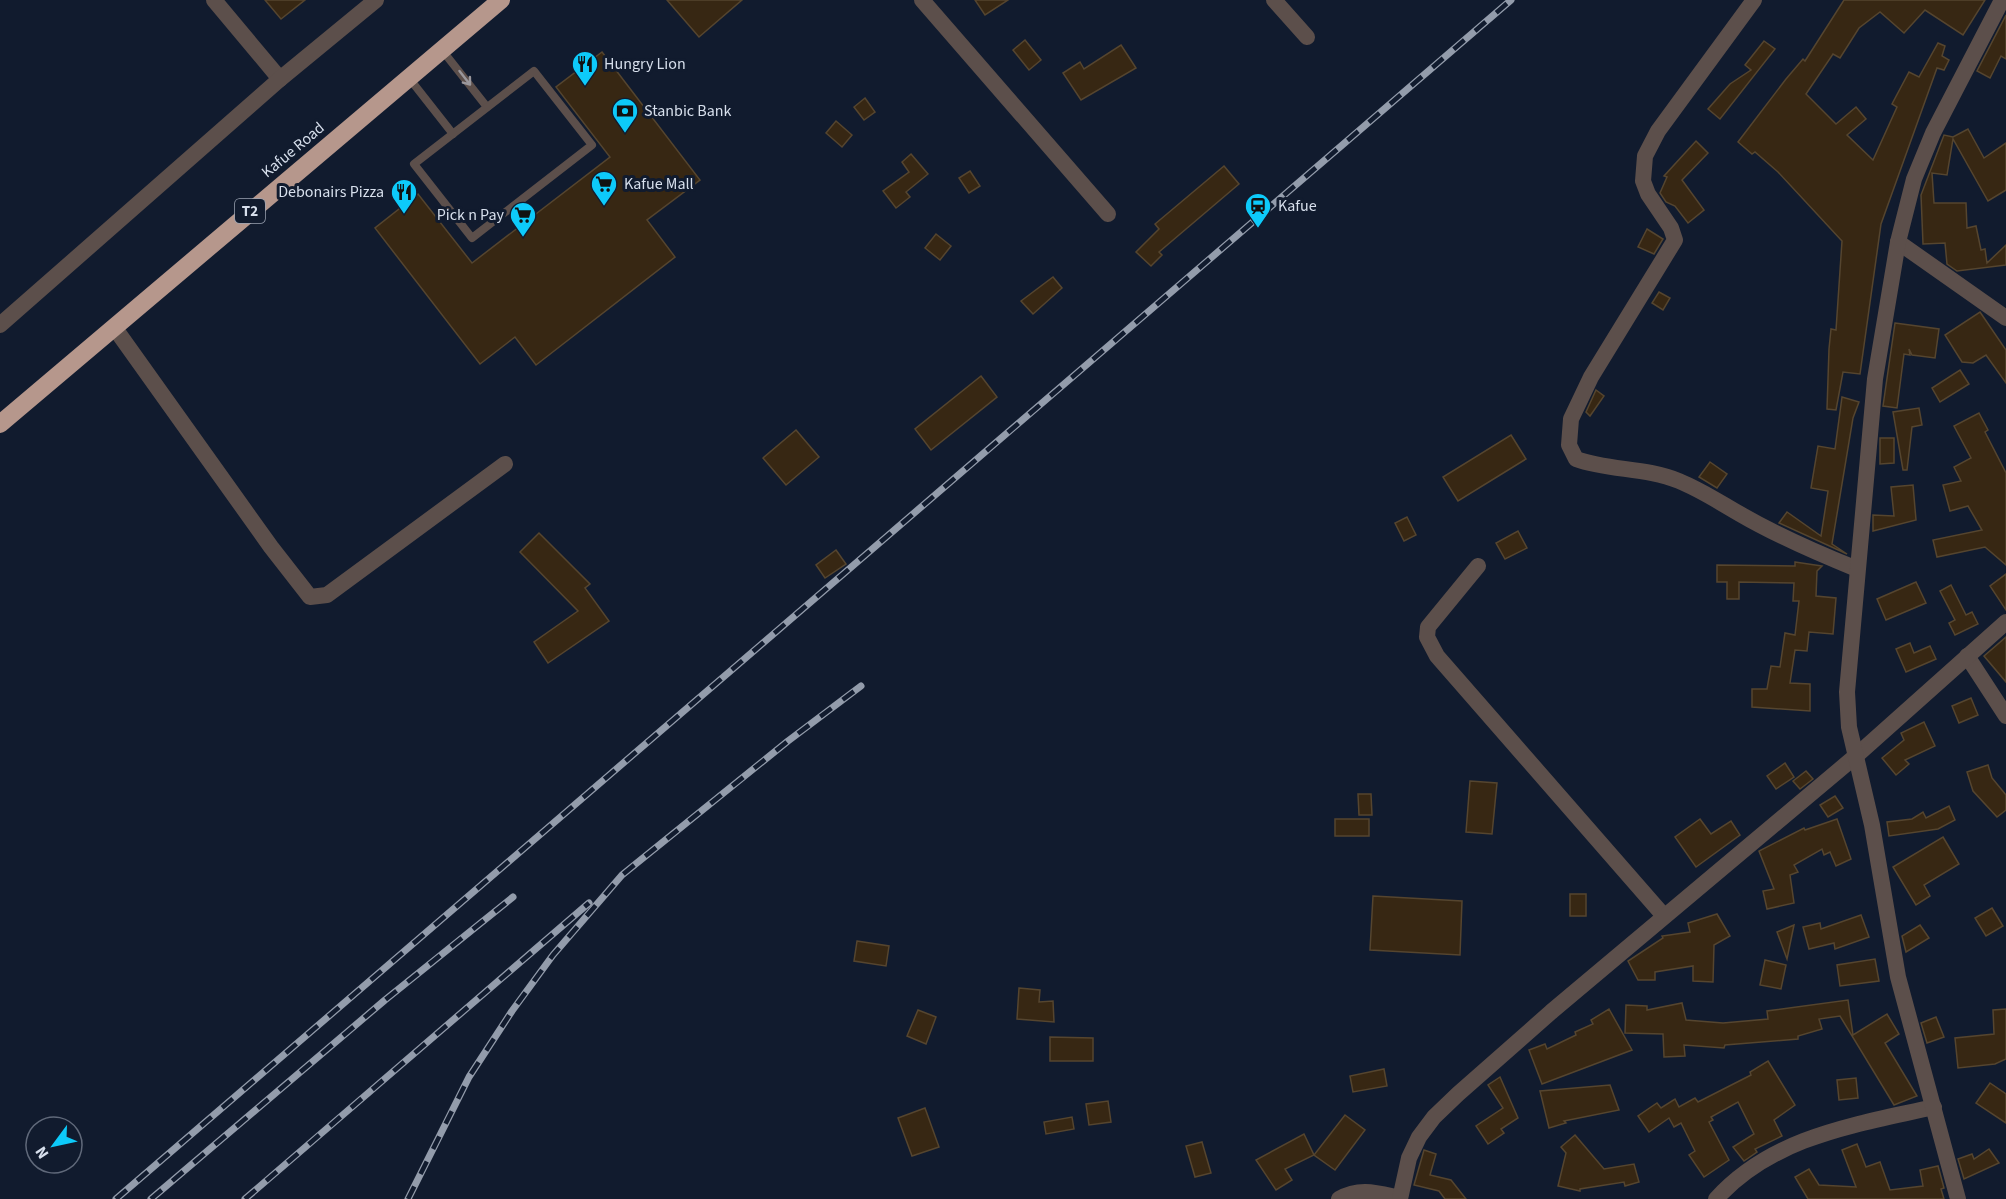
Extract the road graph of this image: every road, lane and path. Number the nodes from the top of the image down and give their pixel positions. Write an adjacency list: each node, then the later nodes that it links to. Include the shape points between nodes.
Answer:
1 (214, 0): 10 (street)
2 (376, 0): 10 (street)
3 (501, 0): 9 (highway, Kafue Road / T2)
4 (922, 0): 14 (street)
5 (1274, 0): 8 (street)
6 (1754, 0): 22 (street, via 1658,130 1645,156 1643,181 1675,240 1591,376 1571,419 1569,444 1576,459 1677,480 1798,545)
7 (2002, 0): 15 (street, via 1933,134 1914,179)
8 (1307, 37)
9 (442, 50): 11 (highway, Kafue Road / T2); 12 (lane, one-way to 12)
10 (280, 78): 17 (street)
11 (408, 78): 13 (lane); 18 (highway, Kafue Road / T2)
12 (487, 107): 13 (lane); 13 (lane, via 534,71 592,145 472,238 414,164)
13 (453, 134)
14 (1108, 214)
15 (1898, 242): 16 (street); 22 (street, via 1875,379)
16 (2006, 318)
17 (0, 325)
18 (114, 327): 19 (highway, Kafue Road / T2); 20 (street, via 310,597 327,595)
19 (0, 424)
20 (505, 464)
21 (1478, 566): 27 (street, via 1428,627 1427,637 1437,656)
22 (1857, 569): 26 (street, via 1847,692 1849,727)
23 (2006, 622): 24 (street)
24 (1967, 656): 25 (street); 26 (street)
25 (2006, 716)
26 (1857, 755): 27 (street); 28 (street, via 1898,976)
27 (1664, 916): 29 (street, via 1434,1117 1409,1158)
28 (1934, 1107): 31 (street, via 1807,1138 1745,1172); 32 (street)
29 (1400, 1198): 30 (street, via 1363,1190)
30 (1339, 1199)
31 (1716, 1199)
32 (1958, 1199)

